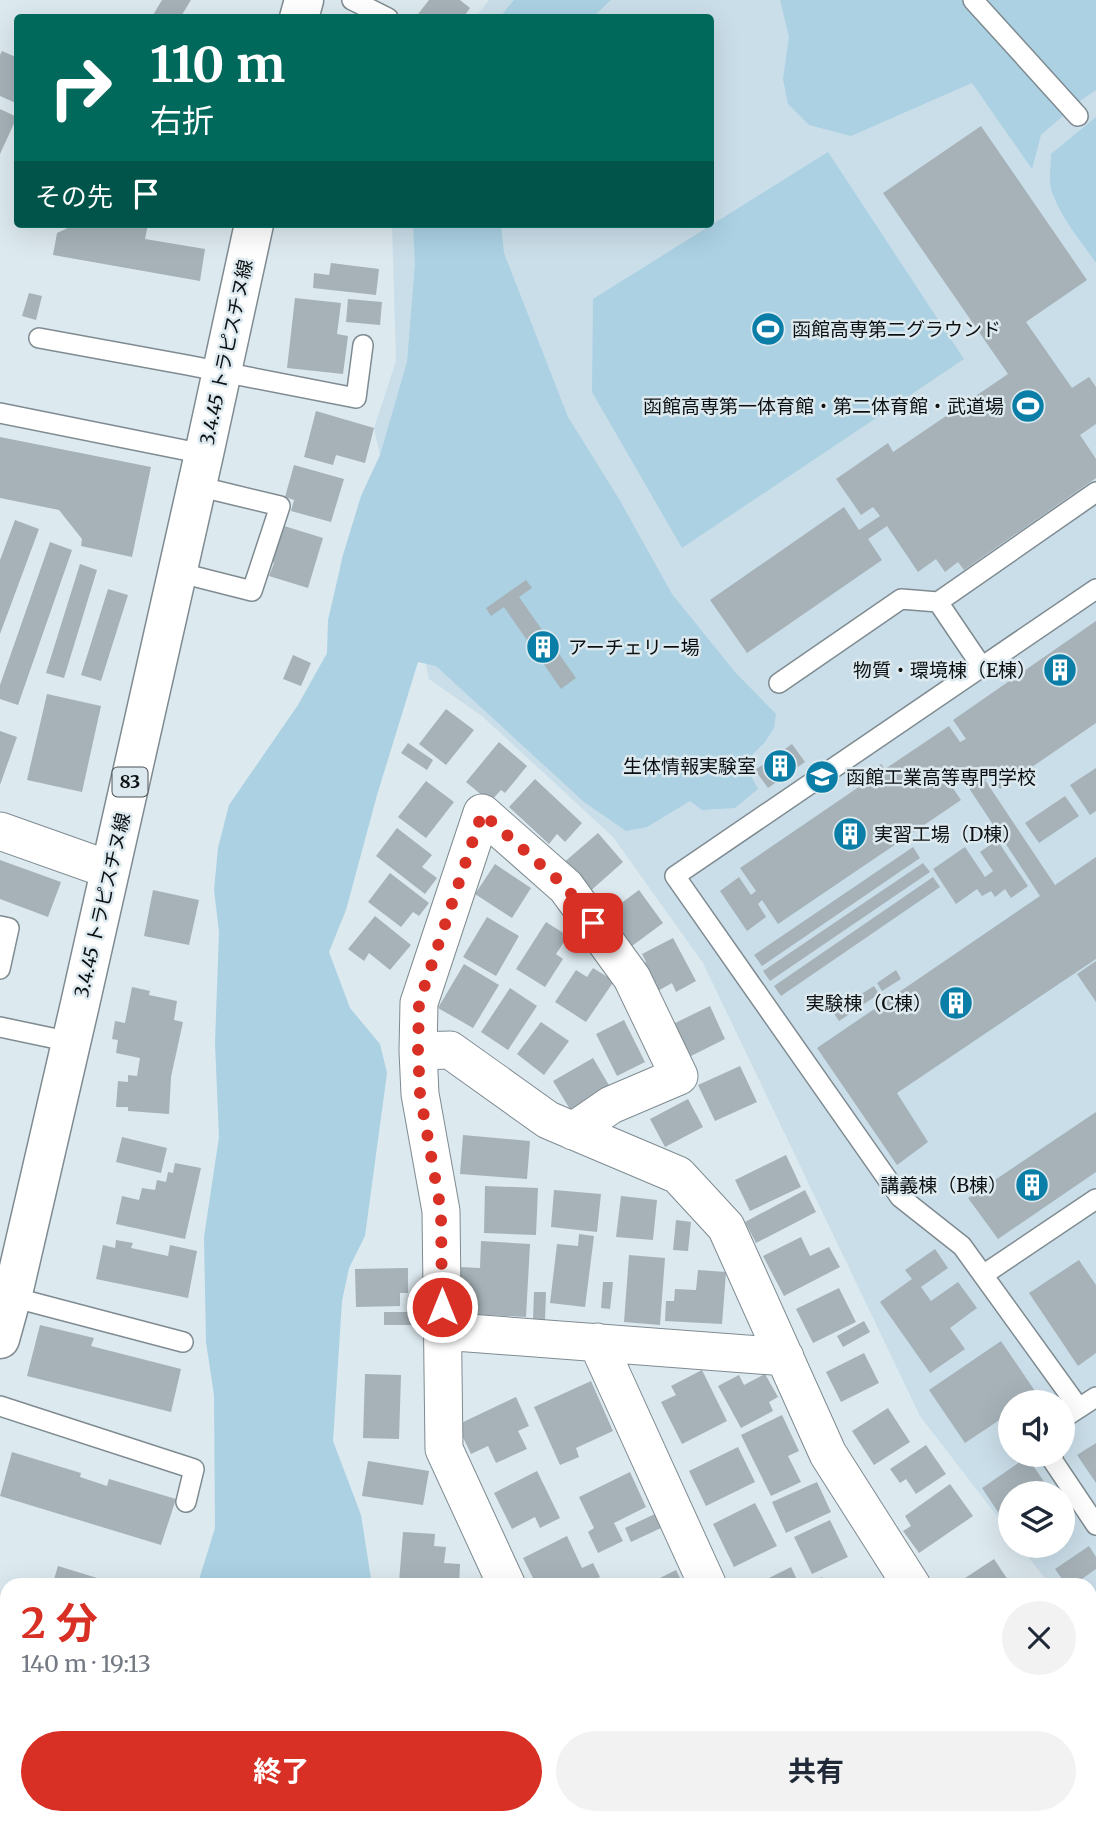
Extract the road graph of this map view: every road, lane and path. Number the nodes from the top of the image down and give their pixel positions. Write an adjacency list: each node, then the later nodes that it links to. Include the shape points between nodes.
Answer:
1 (352, 0): 3 (lane)
2 (974, 0): 4 (lane)
3 (380, 14)
4 (1078, 116)
5 (253, 228): 8 (main road, 3.4.45 トラピスチヌ線 / 83)
6 (39, 338): 8 (lane)
7 (363, 345): 8 (lane, via 356,398)
8 (222, 371): 10 (main road, 3.4.45 トラピスチヌ線 / 83)
9 (0, 413): 10 (lane)
10 (200, 470): 12 (main road, 3.4.45 トラピスチヌ線 / 83); 12 (lane, via 280,506 252,591)
11 (1096, 492): 14 (lane)
12 (177, 572): 18 (main road, 3.4.45 トラピスチヌ線 / 83)
13 (1096, 589): 15 (lane)
14 (938, 602): 15 (lane); 16 (lane, via 901,599)
15 (982, 667): 26 (lane, via 675,876 900,1197 962,1246)
16 (779, 683)
17 (0, 831): 18 (street)
18 (110, 870): 22 (main road, 3.4.45 トラピスチヌ線 / 83)
19 (0, 926): 20 (lane, via 9,928)
20 (0, 969)
21 (0, 1027): 22 (lane)
22 (71, 1042): 27 (main road, 3.4.45 トラピスチヌ線 / 83)
23 (418, 1051): 24 (street, via 450,1050 548,1120); 24 (street, via 419,1003 482,813 566,887 632,978 679,1076 611,1105); 28 (street, via 420,1094 441,1211)
24 (573, 1131): 32 (street, via 678,1175 726,1227)
25 (1096, 1199): 26 (lane)
26 (983, 1275): 33 (lane)
27 (9, 1288): 29 (main road, 3.4.45 トラピスチヌ線 / 83); 30 (lane)
28 (442, 1331): 31 (street); 40 (street, via 444,1449)
29 (0, 1339)
30 (183, 1342)
31 (597, 1342): 32 (street); 41 (street)
32 (785, 1357): 42 (street, via 828,1454)
33 (1055, 1390)
34 (1096, 1397): 36 (lane)
35 (0, 1406): 38 (lane, via 194,1469)
36 (1075, 1411)
37 (1057, 1467): 39 (lane)
38 (186, 1502)
39 (1096, 1525)
40 (503, 1578)
41 (704, 1578)
42 (907, 1578)

